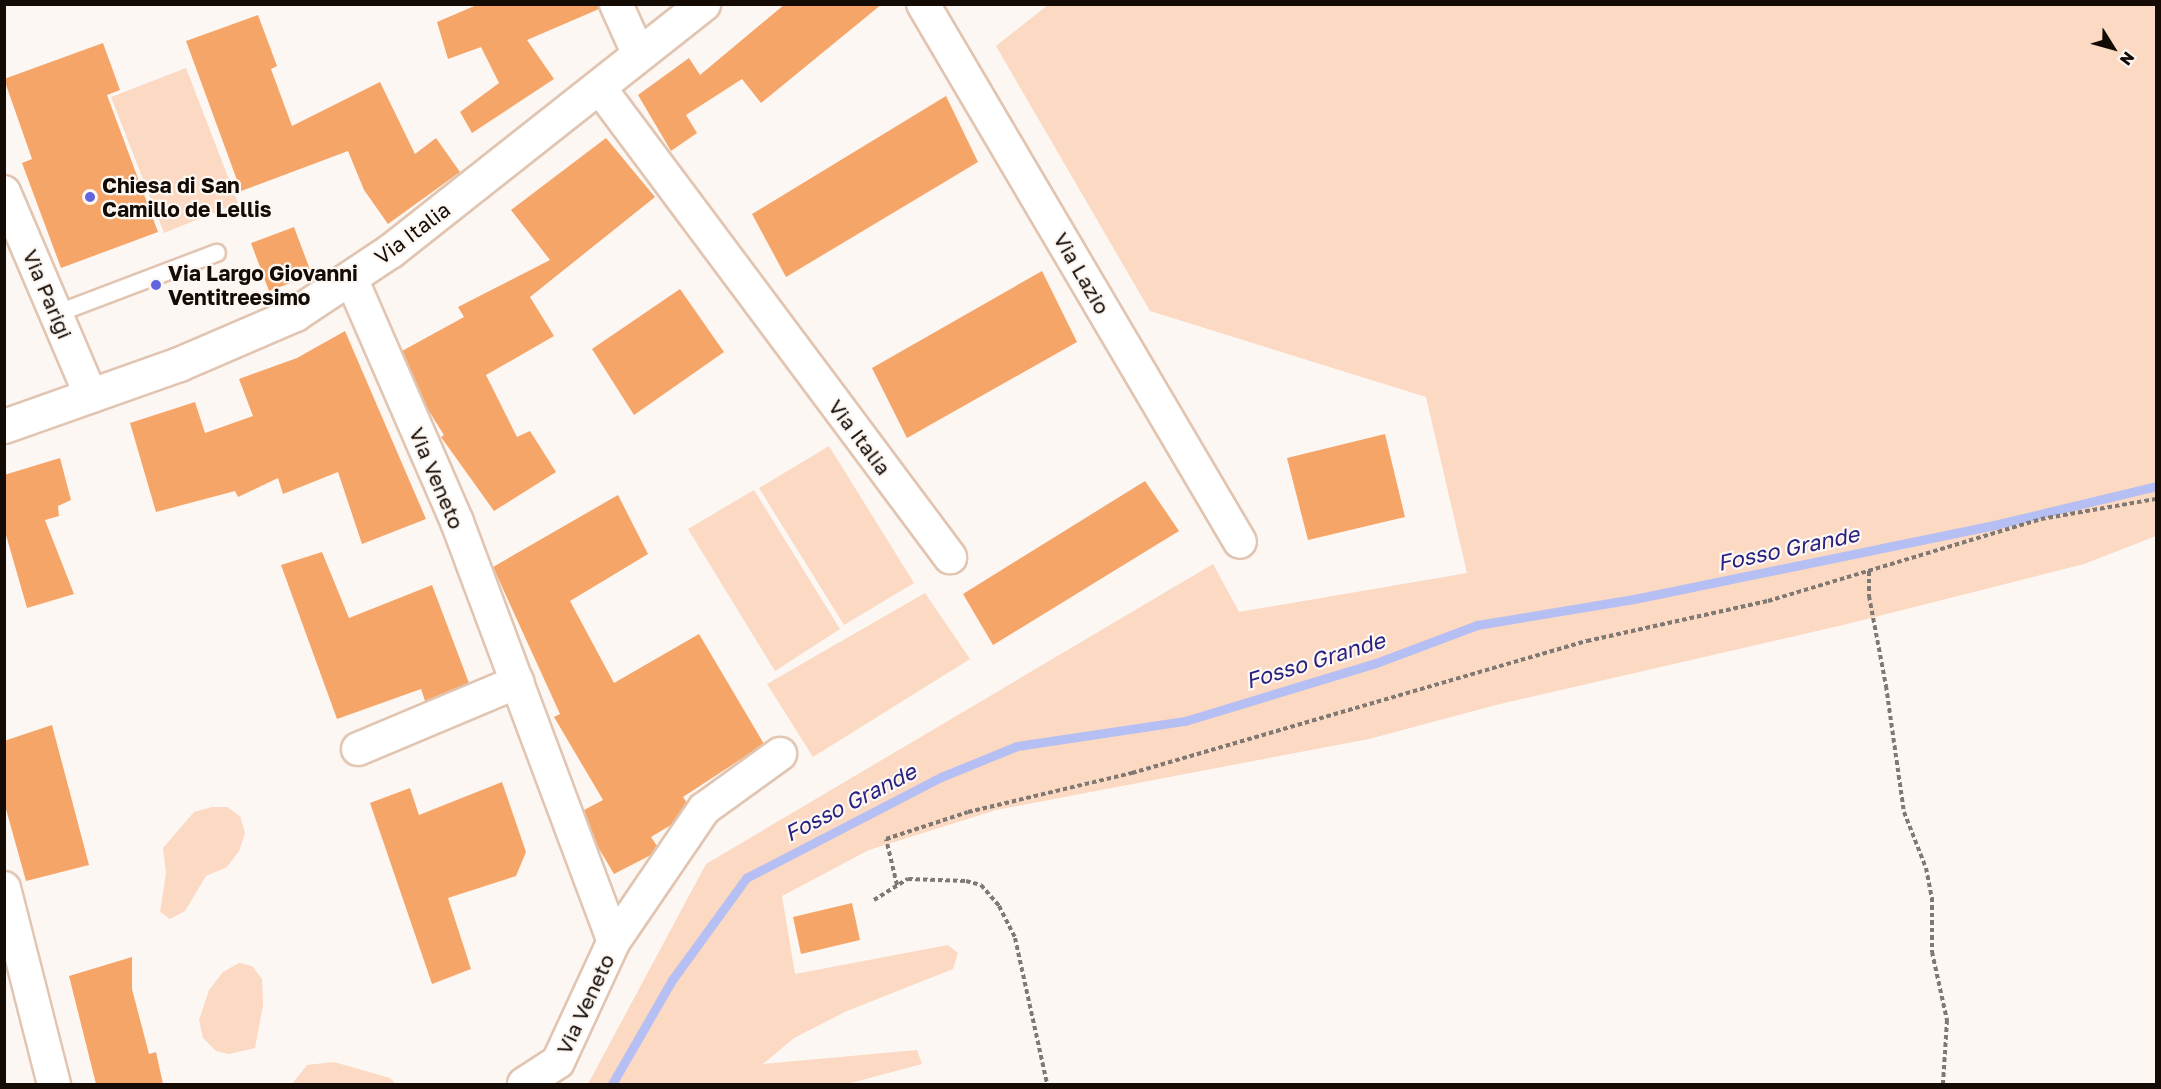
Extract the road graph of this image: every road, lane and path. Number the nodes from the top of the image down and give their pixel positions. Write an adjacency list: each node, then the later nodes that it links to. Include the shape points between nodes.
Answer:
1 (616, 4): 4 (street)
2 (703, 4): 4 (main road, Via Italia)
3 (923, 4): 13 (street, Via Lazio)
4 (639, 55): 5 (main road, Via Italia)
5 (599, 87): 8 (main road, Via Italia, via 478,184); 14 (street, Via Italia)
6 (4, 192): 9 (street, Via Parigi)
7 (217, 253): 9 (lane)
8 (351, 278): 10 (main road, Via Italia, via 295,314 248,336); 16 (street, Via Veneto, via 457,522)
9 (56, 314): 10 (street, Via Parigi)
10 (91, 396): 11 (main road, Via Italia)
11 (4, 426)
12 (2157, 499): 15 (path, via 2041,519)
13 (1240, 542)
14 (950, 557)
15 (1869, 571): 19 (path, via 1768,601 1587,641 1143,770 968,812 886,839); 26 (path, via 1869,596 1885,675 1904,812 1926,868 1932,898 1932,952 1947,1020)
16 (517, 682): 17 (street); 22 (street, Via Veneto)
17 (358, 750)
18 (780, 754): 22 (street, Via Veneto, via 704,809)
19 (897, 885): 21 (path); 25 (path, via 908,879 966,881 981,885 999,906 1015,938)
20 (4, 888): 23 (street)
21 (874, 900)
22 (614, 941): 24 (street, Via Veneto, via 558,1062)
23 (54, 1084)
24 (524, 1084)
25 (1047, 1084)
26 (1943, 1084)

